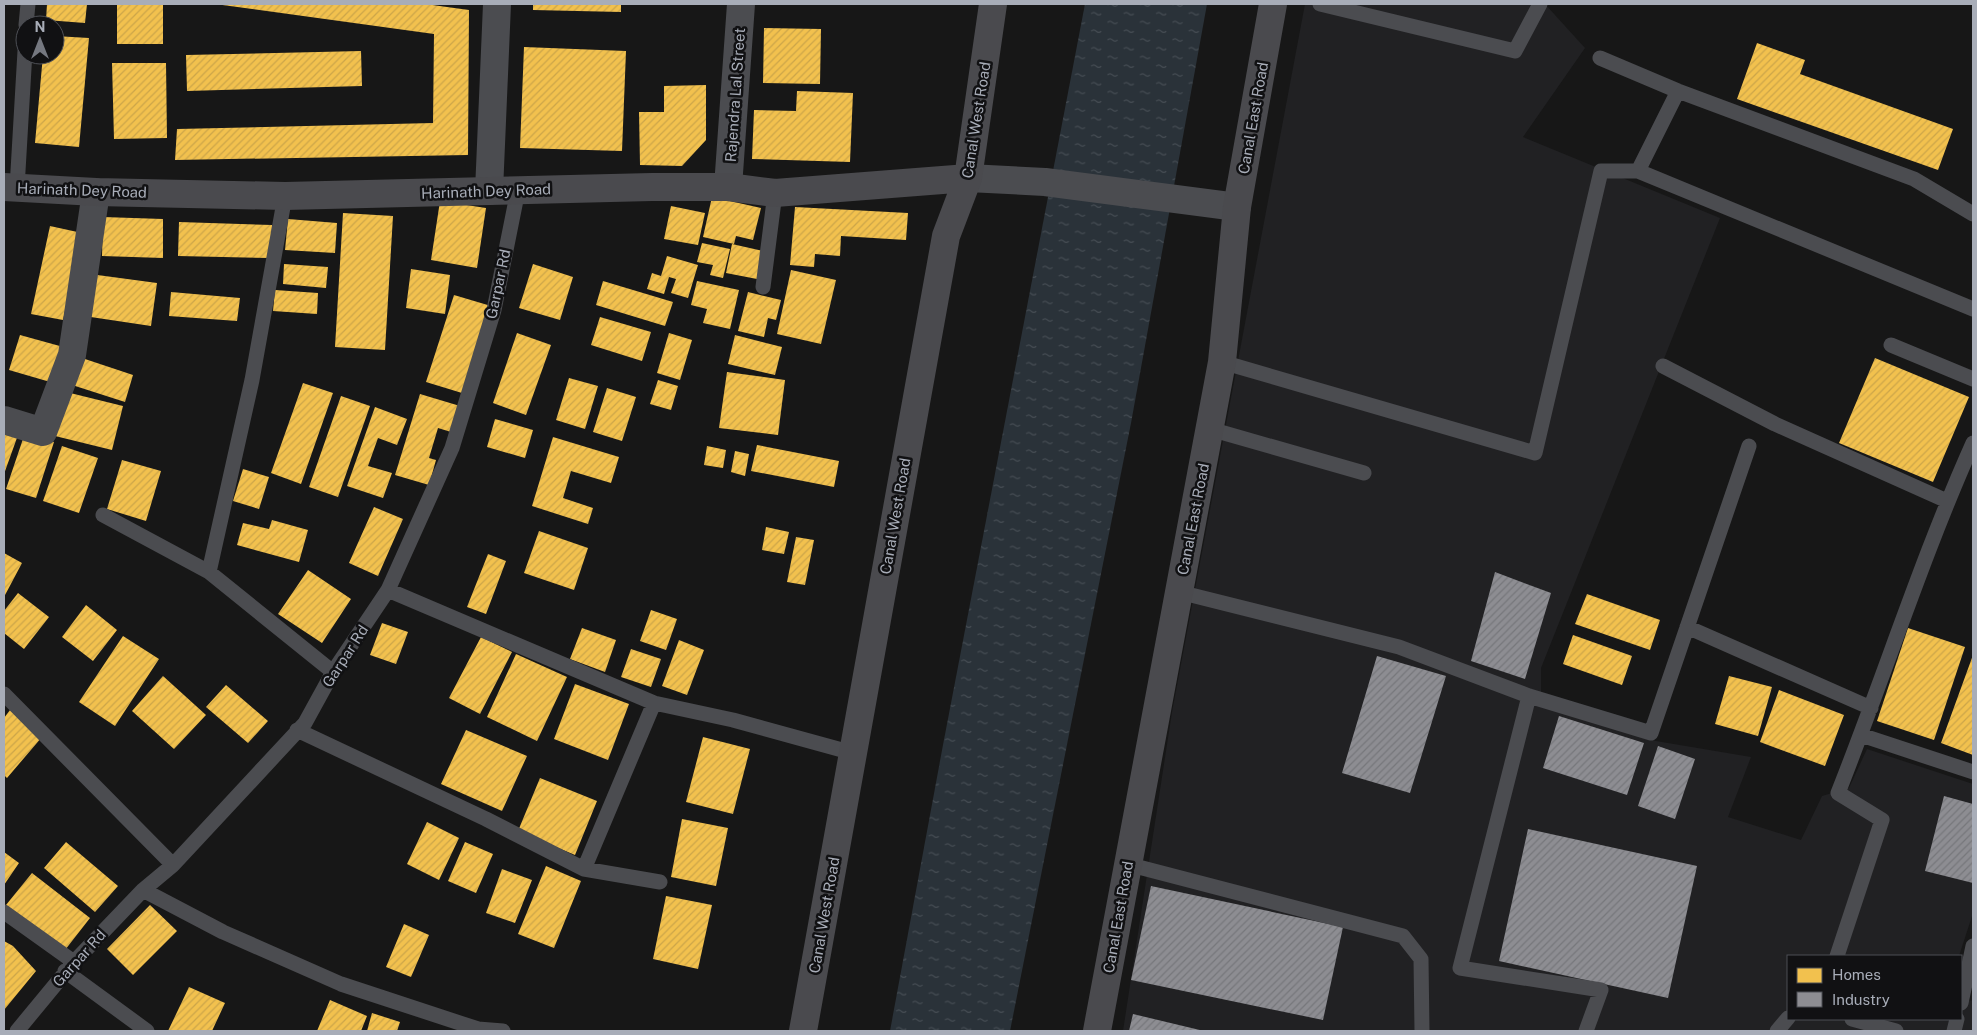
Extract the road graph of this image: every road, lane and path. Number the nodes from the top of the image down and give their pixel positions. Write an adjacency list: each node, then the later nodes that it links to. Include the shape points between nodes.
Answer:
1 (497, 4): 15 (street)
2 (741, 4): 13 (street, Rajendra Lal Street)
3 (993, 4): 11 (main road, Canal West Road)
4 (1274, 4): 19 (main road, Canal East Road)
5 (1320, 4): 6 (lane, via 1515,51)
6 (1540, 4)
7 (1600, 58): 9 (lane)
8 (23, 65): 12 (lane)
9 (1678, 91): 10 (lane); 20 (lane, via 1914,179)
10 (1638, 171): 22 (lane); 24 (lane, via 1601,171 1535,453)
11 (968, 178): 17 (main road, Harinath Dey Road); 19 (street, via 1045,182); 45 (main road, Canal West Road, via 946,236)
12 (10, 187): 16 (main road, Harinath Dey Road)
13 (728, 187): 14 (main road, Harinath Dey Road); 17 (main road, Harinath Dey Road)
14 (518, 190): 15 (main road, Harinath Dey Road); 35 (lane, Garpar Rd, via 494,310 452,448)
15 (489, 191): 18 (main road, Harinath Dey Road)
16 (96, 192): 18 (main road, Harinath Dey Road); 27 (street, via 72,355 43,432)
17 (775, 193): 21 (lane)
18 (285, 196): 34 (lane, via 252,380)
19 (1237, 207): 24 (main road, Canal East Road)
20 (1973, 214)
21 (762, 287)
22 (1973, 310)
23 (1891, 345): 26 (lane)
24 (1222, 362): 28 (main road, Canal East Road)
25 (1663, 366): 32 (lane, via 1774,424)
26 (1973, 379)
27 (4, 420)
28 (1210, 429): 31 (lane); 36 (main road, Canal East Road)
29 (1973, 443): 32 (lane)
30 (1749, 446): 37 (lane)
31 (1364, 473)
32 (1947, 501): 42 (lane)
33 (103, 515): 34 (lane)
34 (210, 572): 38 (lane)
35 (388, 590): 38 (lane, Garpar Rd); 41 (lane)
36 (1179, 592): 40 (lane, via 1399,647); 47 (main road, Canal East Road)
37 (1687, 627): 40 (lane, via 1651,733); 42 (lane)
38 (333, 672): 43 (lane, Garpar Rd, via 305,723)
39 (4, 694): 48 (lane)
40 (1529, 696): 65 (lane, via 1460,968 1601,990)
41 (654, 703): 45 (lane, via 733,720); 49 (lane)
42 (1871, 708): 44 (lane)
43 (297, 730): 48 (lane, Garpar Rd); 49 (lane, via 486,819)
44 (1861, 735): 46 (lane); 54 (lane, via 1838,794 1882,820)
45 (853, 753): 62 (main road, Canal West Road)
46 (1973, 772)
47 (1127, 864): 63 (main road, Canal East Road); 64 (lane, via 1403,936 1420,959)
48 (173, 865): 51 (lane, Garpar Rd)
49 (584, 870): 50 (lane)
50 (660, 882)
51 (143, 890): 55 (lane, Garpar Rd); 61 (lane, via 223,932 341,984 478,1029)
52 (4, 912): 55 (lane)
53 (1973, 946): 56 (lane)
54 (1837, 955)
55 (70, 967): 59 (lane, Garpar Rd); 60 (lane)
56 (1962, 998)
57 (1787, 1019): 66 (lane)
58 (1856, 1020): 67 (lane)
59 (17, 1031)
60 (148, 1031)
61 (503, 1031)
62 (803, 1031)
63 (1097, 1031)
64 (1422, 1031)
65 (1586, 1031)
66 (1777, 1031)
67 (1896, 1031)

